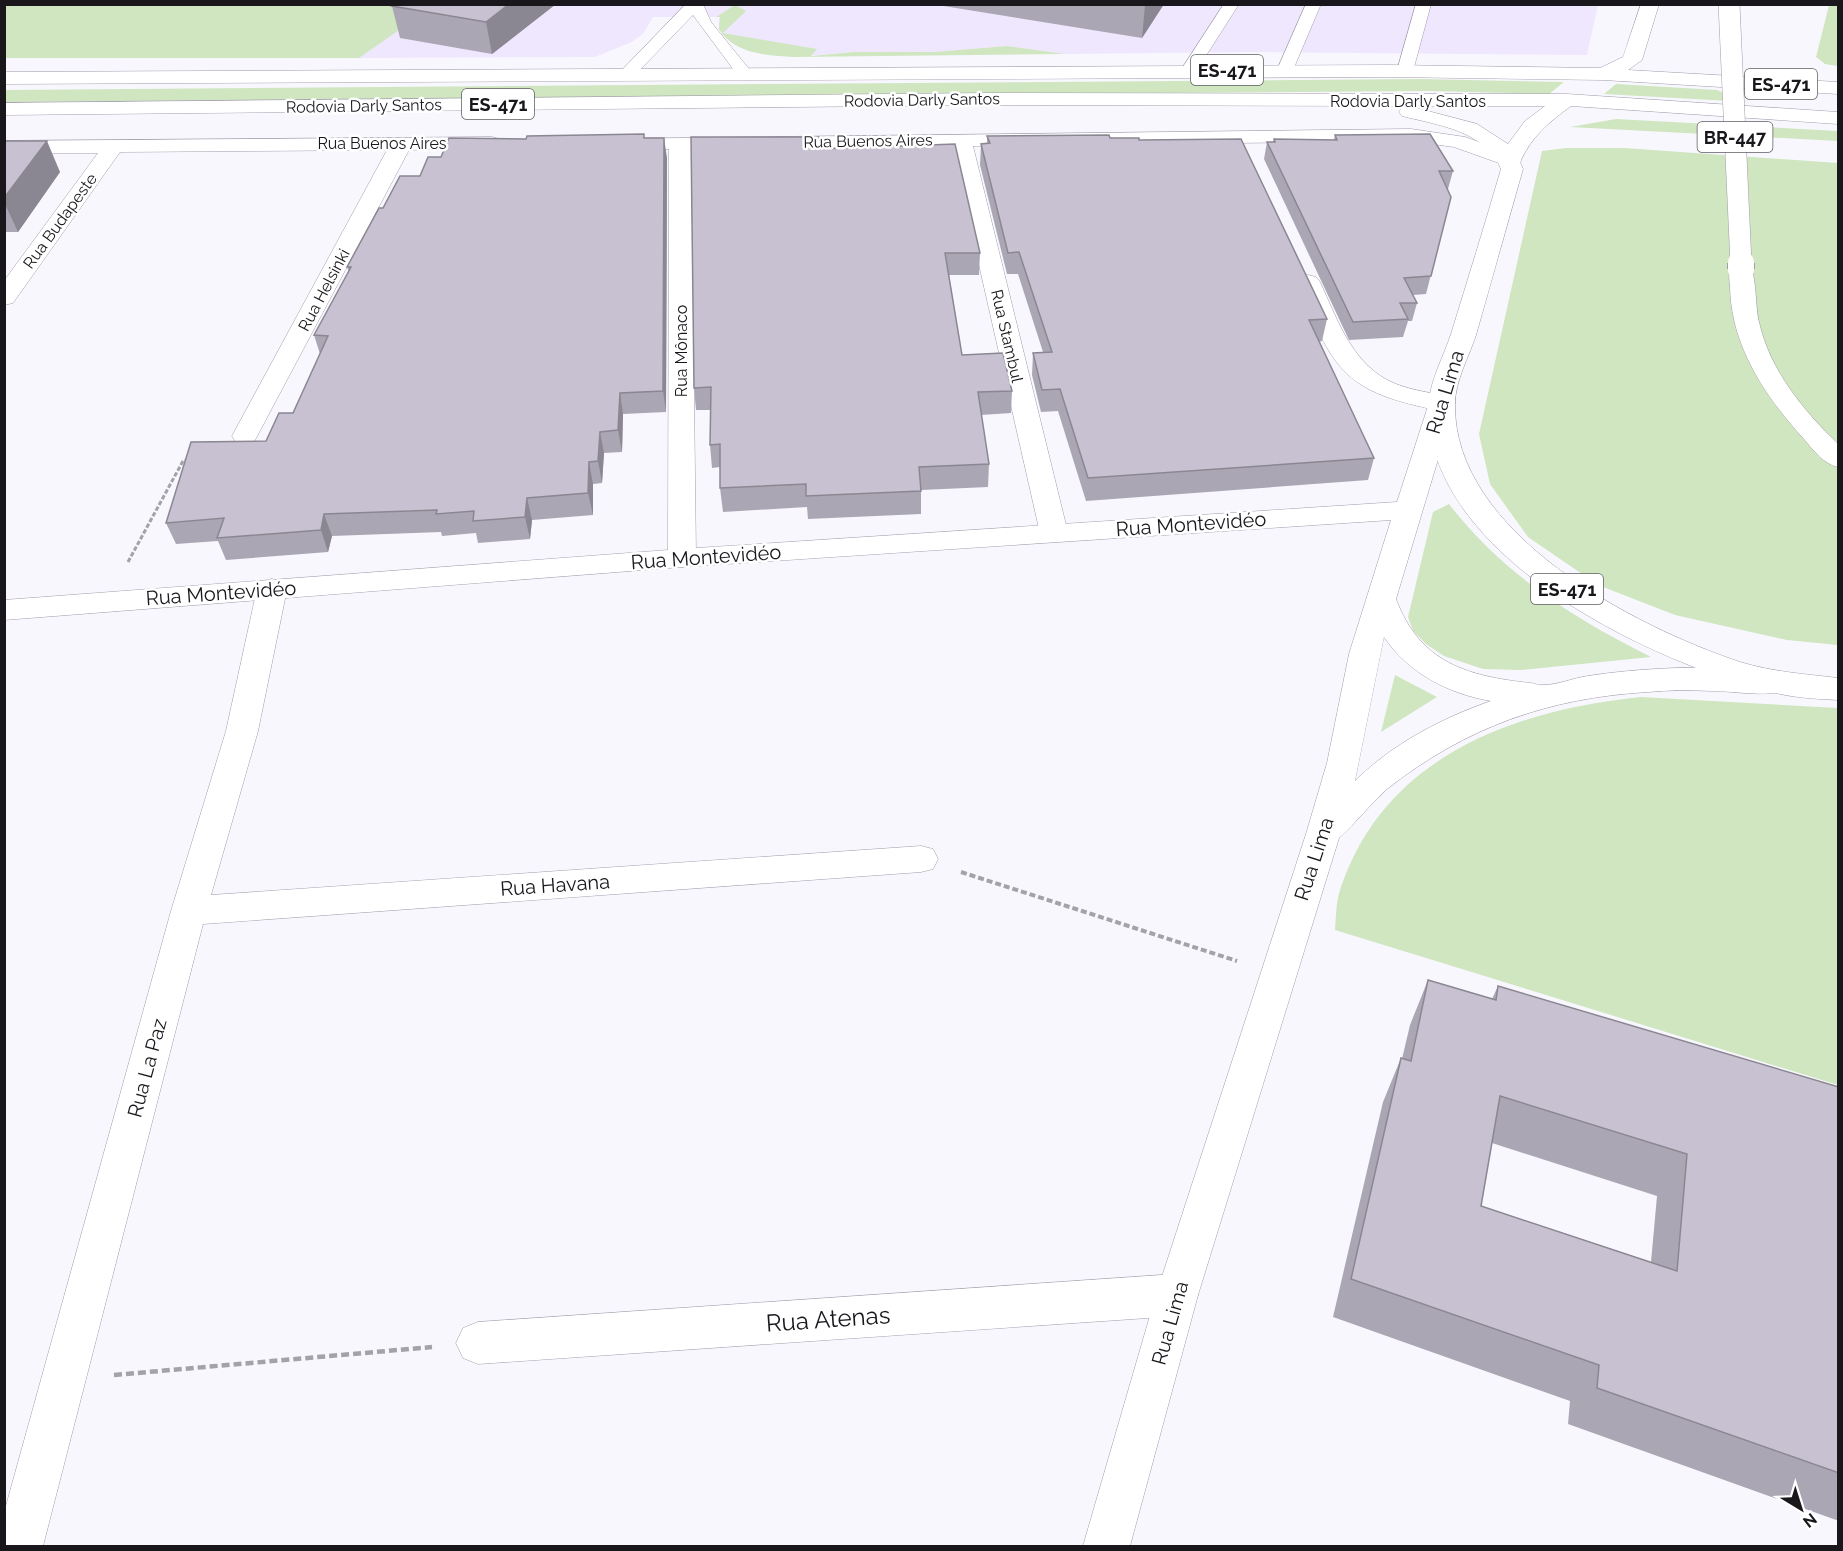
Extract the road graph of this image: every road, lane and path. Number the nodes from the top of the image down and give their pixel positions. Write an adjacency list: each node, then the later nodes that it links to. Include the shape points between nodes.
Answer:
1 (1232, 4): 6 (lane)
2 (1314, 4): 7 (lane)
3 (1424, 4): 8 (lane)
4 (1650, 4): 11 (street, via 1632,60)
5 (1729, 4): 30 (street, BR-447, bridge, via 1740,294 1745,322 1772,382 1796,415)
6 (1189, 70): 7 (street, Rodovia Darly Santos / ES-471); 10 (street, Rodovia Darly Santos / ES-471)
7 (1285, 70): 8 (street, Rodovia Darly Santos / ES-471)
8 (1405, 71): 11 (street, Rodovia Darly Santos / ES-471)
9 (627, 74): 10 (street, Rodovia Darly Santos / ES-471); 10 (lane, via 695,4 704,23); 12 (street, Rodovia Darly Santos / ES-471)
10 (745, 74)
11 (1603, 74): 13 (street, Rodovia Darly Santos / ES-471)
12 (4, 78)
13 (1839, 88)
14 (1567, 100): 15 (street, Rodovia Darly Santos / ES-471); 17 (street, Rodovia Darly Santos / ES-471); 25 (street, Rua Lima, via 1527,130 1516,144)
15 (1373, 102): 16 (street, Rodovia Darly Santos / ES-471, via 992,99); 25 (street, via 1477,133 1497,145)
16 (4, 110)
17 (1839, 117)
18 (961, 139): 22 (street, Rua Buenos Aires); 25 (street, Rua Buenos Aires, via 1245,146 1427,136 1474,145); 32 (street, Rua Stambul)
19 (402, 143): 20 (street, Rua Buenos Aires); 23 (street, Rua Buenos Aires); 29 (street, Rua Helsinki)
20 (518, 143)
21 (599, 143): 22 (street, Rua Buenos Aires)
22 (680, 143): 33 (street, Rua Mônaco)
23 (115, 144): 24 (street, Rua Buenos Aires); 27 (street, Rua Budapeste)
24 (4, 147)
25 (1511, 165): 28 (street, Rua Lima / ES-471)
26 (1298, 261): 28 (street, via 1350,365 1380,387)
27 (4, 298)
28 (1442, 404): 31 (street, Rua Lima); 38 (street, ES-471, via 1448,451 1458,476 1494,528 1520,554 1590,605 1632,628 1678,650)
29 (245, 436): 36 (path, via 183,461)
30 (1839, 459)
31 (1408, 511): 32 (street, Rua Montevidéo); 35 (street, Rua Lima)
32 (1054, 533): 33 (street, Rua Montevidéo)
33 (682, 558): 34 (street, Rua Montevidéo)
34 (272, 589): 36 (street, Rua Montevidéo); 43 (street, Rua La Paz, via 242,731)
35 (1381, 599): 40 (street, via 1385,617 1397,636 1414,654 1437,669 1493,690); 41 (street, Rua Lima, via 1364,654 1343,763)
36 (107, 602): 37 (street, Rua Montevidéo)
37 (4, 610)
38 (1780, 683): 39 (street, ES-471); 40 (street, via 1661,679)
39 (1839, 689)
40 (1550, 693): 41 (street, via 1500,708 1419,747 1383,771)
41 (1323, 834): 44 (street, Rua Lima)
42 (921, 859): 43 (street, Rua Havana); 44 (path)
43 (189, 911): 47 (street, Rua La Paz)
44 (1277, 974): 45 (street, Rua Lima)
45 (1178, 1295): 46 (street, Rua Atenas); 49 (street, Rua Lima)
46 (478, 1343): 47 (path)
47 (62, 1380): 48 (street, Rua La Paz)
48 (19, 1546)
49 (1107, 1546)

